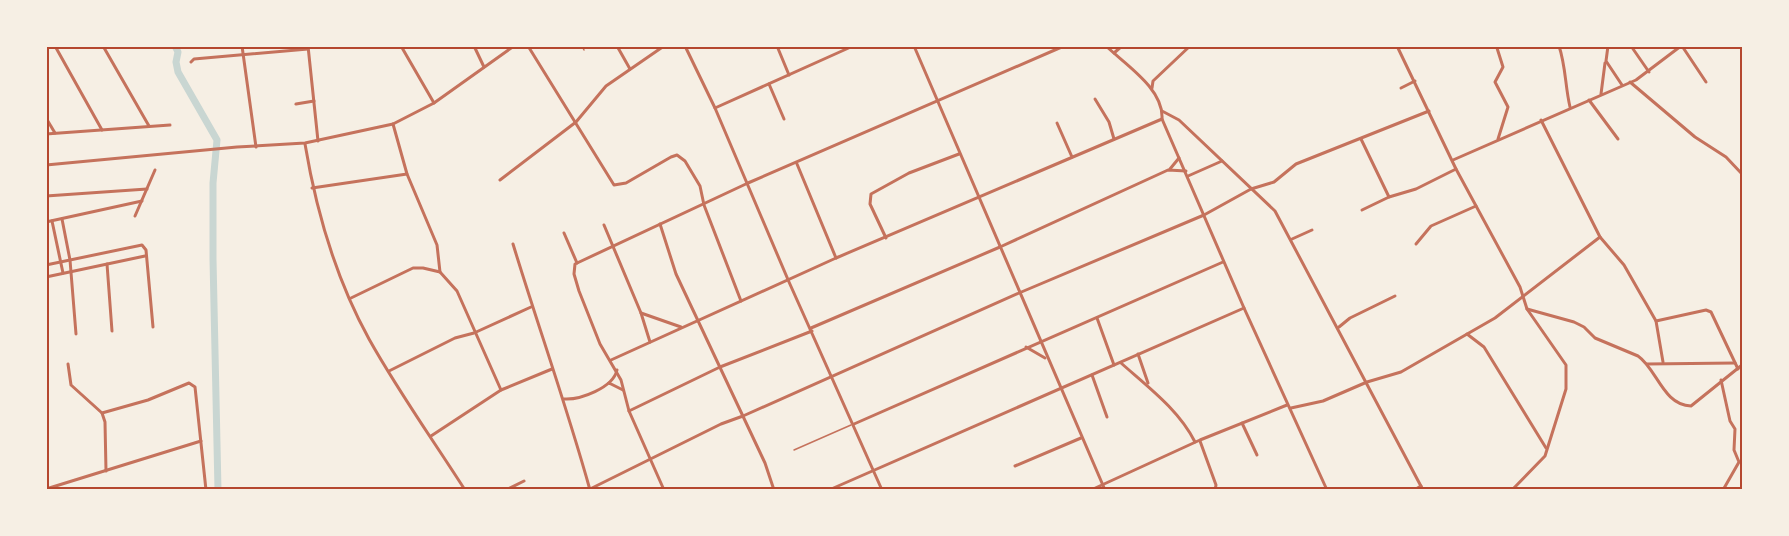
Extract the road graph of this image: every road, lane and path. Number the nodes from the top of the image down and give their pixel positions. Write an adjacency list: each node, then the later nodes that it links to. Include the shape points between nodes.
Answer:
1 (55, 46): 64 (street)
2 (103, 46): 63 (street)
3 (242, 46): 30 (street)
4 (401, 46): 49 (street)
5 (474, 46): 33 (street)
6 (514, 46): 33 (street)
7 (528, 46): 59 (street)
8 (582, 46): 27 (lane)
9 (617, 46): 34 (street)
10 (664, 46): 34 (street)
11 (685, 46): 52 (street)
12 (777, 46): 36 (street)
13 (838, 46): 28 (street)
14 (854, 46): 28 (street)
15 (914, 46): 48 (street)
16 (1064, 46): 48 (street)
17 (1106, 46): 29 (street)
18 (1122, 46): 29 (street)
19 (1190, 46): 43 (street, via 1154,81)
20 (1397, 46): 37 (street)
21 (1499, 46): 69 (street, via 1503,67 1495,82 1508,112)
22 (1559, 46): 51 (street)
23 (1608, 46): 31 (street)
24 (1632, 46): 35 (street)
25 (1682, 46): 35 (street); 39 (street)
26 (308, 48): 30 (street); 47 (street)
27 (584, 50)
28 (840, 52): 36 (street)
29 (1114, 53): 43 (street)
30 (243, 55): 32 (street); 73 (street)
31 (1606, 61): 41 (street); 44 (street)
32 (191, 62)
33 (484, 67): 49 (street)
34 (630, 69): 59 (street, via 598,93)
35 (1649, 72): 38 (street)
36 (789, 75): 40 (street)
37 (1415, 81): 42 (street); 54 (street)
38 (1630, 82): 41 (street); 86 (street)
39 (1706, 82)
40 (769, 84): 52 (street); 56 (street)
41 (1622, 85): 44 (street)
42 (1401, 87)
43 (1152, 88): 53 (street)
44 (1602, 94): 46 (street)
45 (1095, 99): 67 (street)
46 (1588, 99): 51 (street); 70 (street)
47 (314, 101): 50 (street); 71 (street)
48 (937, 102): 74 (street); 79 (street)
49 (434, 103): 61 (street)
50 (296, 104)
51 (1570, 107): 58 (street)
52 (715, 108): 89 (street)
53 (1162, 111): 57 (street); 77 (street, via 1179,120)
54 (1429, 111): 68 (street); 78 (street)
55 (46, 118): 65 (street)
56 (784, 119)
57 (1162, 119): 67 (street); 76 (street)
58 (1541, 120): 69 (street); 109 (street)
59 (576, 122): 88 (street); 97 (street, via 614,185 626,183 677,155 700,186)
60 (1057, 123): 75 (street)
61 (393, 124): 71 (street); 85 (street)
62 (170, 125): 63 (street)
63 (149, 126): 64 (street)
64 (102, 130): 65 (street)
65 (55, 133): 66 (street)
66 (46, 134)
67 (1114, 139): 75 (street)
68 (1361, 139): 92 (street, via 1296,164 1274,182); 95 (street)
69 (1498, 139): 78 (street)
70 (1618, 139)
71 (318, 141): 72 (street)
72 (305, 143): 73 (street); 90 (street)
73 (256, 147): 80 (street)
74 (959, 153): 94 (street); 110 (street, via 874,190 870,204)
75 (1072, 157): 94 (street)
76 (1179, 157): 83 (street); 84 (street)
77 (1222, 160): 87 (street); 92 (street)
78 (1453, 160): 81 (street)
79 (797, 164): 89 (street); 117 (street)
80 (46, 165)
81 (1456, 169): 95 (street, via 1416,189); 98 (street)
82 (156, 170): 91 (street)
83 (1168, 170): 84 (street); 115 (street)
84 (1186, 171): 87 (street)
85 (407, 174): 90 (street); 126 (street, via 437,245)
86 (1743, 174)
87 (1188, 176): 100 (street)
88 (500, 180)
89 (748, 183): 97 (street); 128 (street)
90 (312, 188): 132 (street)
91 (147, 189): 93 (street); 96 (street)
92 (1251, 189): 100 (street); 111 (street, via 1270,205)
93 (46, 196)
94 (979, 197): 110 (street); 115 (street)
95 (1389, 197): 99 (street)
96 (142, 201): 101 (street); 102 (street)
97 (704, 205): 105 (street); 133 (street)
98 (1477, 206): 113 (street, via 1431,226); 130 (street)
99 (1362, 210)
100 (1204, 215): 120 (street); 129 (street)
101 (135, 216)
102 (62, 219): 103 (street); 118 (street)
103 (52, 221): 104 (street); 119 (street)
104 (46, 222)
105 (660, 224): 114 (street); 139 (street, via 676,274)
106 (604, 225): 114 (street)
107 (1312, 230): 111 (street)
108 (564, 233): 122 (street)
109 (1600, 237): 130 (street); 140 (street, via 1624,265)
110 (886, 238): 117 (street)
111 (1291, 239): 143 (street)
112 (513, 244): 134 (street)
113 (1416, 244)
114 (612, 245): 122 (street); 137 (street)
115 (1000, 247): 129 (street); 144 (street)
116 (146, 254): 118 (street, via 144,247 137,245); 121 (street); 141 (street)
117 (836, 258): 128 (street)
118 (70, 260): 119 (street); 124 (street)
119 (61, 261): 123 (street); 125 (street)
120 (1224, 262): 135 (street); 138 (street)
121 (107, 263): 124 (street); 145 (street)
122 (576, 264): 154 (street, via 574,274 579,291 600,344)
123 (46, 265)
124 (70, 272): 125 (street); 147 (street)
125 (63, 273): 127 (street)
126 (440, 273): 132 (street, via 413,268); 146 (street, via 457,291)
127 (46, 277)
128 (789, 282): 133 (street); 144 (street)
129 (1019, 293): 150 (street); 168 (street)
130 (1521, 295): 136 (street); 148 (street, via 1495,318)
131 (1395, 296): 143 (street)
132 (351, 298): 166 (street)
133 (741, 301): 139 (street)
134 (531, 307): 146 (street); 163 (street)
135 (1244, 308): 152 (street); 177 (street)
136 (1527, 309): 159 (street, via 1574,322 1594,338 1631,352); 190 (street, via 1561,356 1568,376)
137 (641, 313): 142 (street); 149 (street)
138 (1097, 318): 150 (street); 160 (street)
139 (699, 320): 142 (street); 162 (street)
140 (1656, 321): 156 (street); 157 (street, via 1711,312)
141 (153, 327)
142 (681, 327): 149 (street)
143 (1339, 327): 170 (street)
144 (812, 329): 162 (street); 168 (street)
145 (112, 331)
146 (474, 333): 166 (street, via 454,338); 174 (street)
147 (76, 334)
148 (1467, 334): 170 (street, via 1401,372); 190 (street, via 1484,347)
149 (651, 342): 154 (street)
150 (1039, 342): 151 (street); 153 (street)
151 (1026, 347): 153 (street); 184 (street)
152 (1138, 354): 155 (street); 172 (street)
153 (1047, 359): 173 (street)
154 (611, 360): 165 (street)
155 (1121, 362): 160 (street); 172 (street)
156 (1663, 362): 157 (street); 159 (street)
157 (1735, 363): 164 (street)
158 (68, 364): 180 (street, via 71,385)
159 (1647, 364): 169 (street, via 1663,389 1686,406)
160 (1114, 365): 167 (street)
161 (1743, 365): 164 (street)
162 (720, 367): 179 (street); 181 (street)
163 (552, 369): 174 (street); 176 (street)
164 (1738, 369): 169 (street)
165 (616, 370): 171 (street); 175 (street)
166 (389, 371): 185 (street)
167 (1092, 375): 173 (street); 182 (street)
168 (832, 376): 181 (street); 184 (street)
169 (1721, 381): 215 (street, via 1735,429 1738,462)
170 (1367, 382): 178 (street); 199 (street)
171 (609, 383): 175 (street); 176 (street, via 579,398)
172 (1149, 385): 189 (street, via 1188,428)
173 (1060, 389): 186 (street); 195 (street)
174 (501, 390): 185 (street)
175 (623, 390): 179 (street)
176 (564, 399): 204 (street)
177 (1287, 405): 178 (street); 183 (street)
178 (1291, 408): 212 (street)
179 (629, 411): 193 (street)
180 (102, 413): 188 (street, via 189,383 195,387); 196 (street)
181 (743, 416): 193 (street); 206 (street)
182 (1107, 417)
183 (1242, 423): 187 (street); 192 (street)
184 (854, 424): 191 (lane); 195 (street)
185 (430, 436): 202 (street)
186 (1082, 438): 194 (street); 198 (street)
187 (1200, 440): 189 (street); 211 (street)
188 (201, 441): 196 (street); 201 (street)
189 (1194, 442): 198 (street)
190 (1546, 448): 214 (street, via 1542,461)
191 (794, 450)
192 (1257, 455)
193 (650, 458): 204 (street); 205 (street)
194 (1015, 466)
195 (873, 469): 207 (street); 208 (street)
196 (106, 471): 200 (street)
197 (524, 481): 203 (street)
198 (1103, 484): 209 (street); 210 (street)
199 (1422, 488): 213 (street)
200 (46, 489)
201 (206, 489)
202 (465, 489)
203 (506, 489)
204 (590, 489)
205 (664, 489)
206 (774, 489)
207 (829, 489)
208 (882, 489)
209 (1091, 489)
210 (1105, 489)
211 (1215, 489)
212 (1327, 489)
213 (1414, 489)
214 (1512, 489)
215 (1723, 489)

